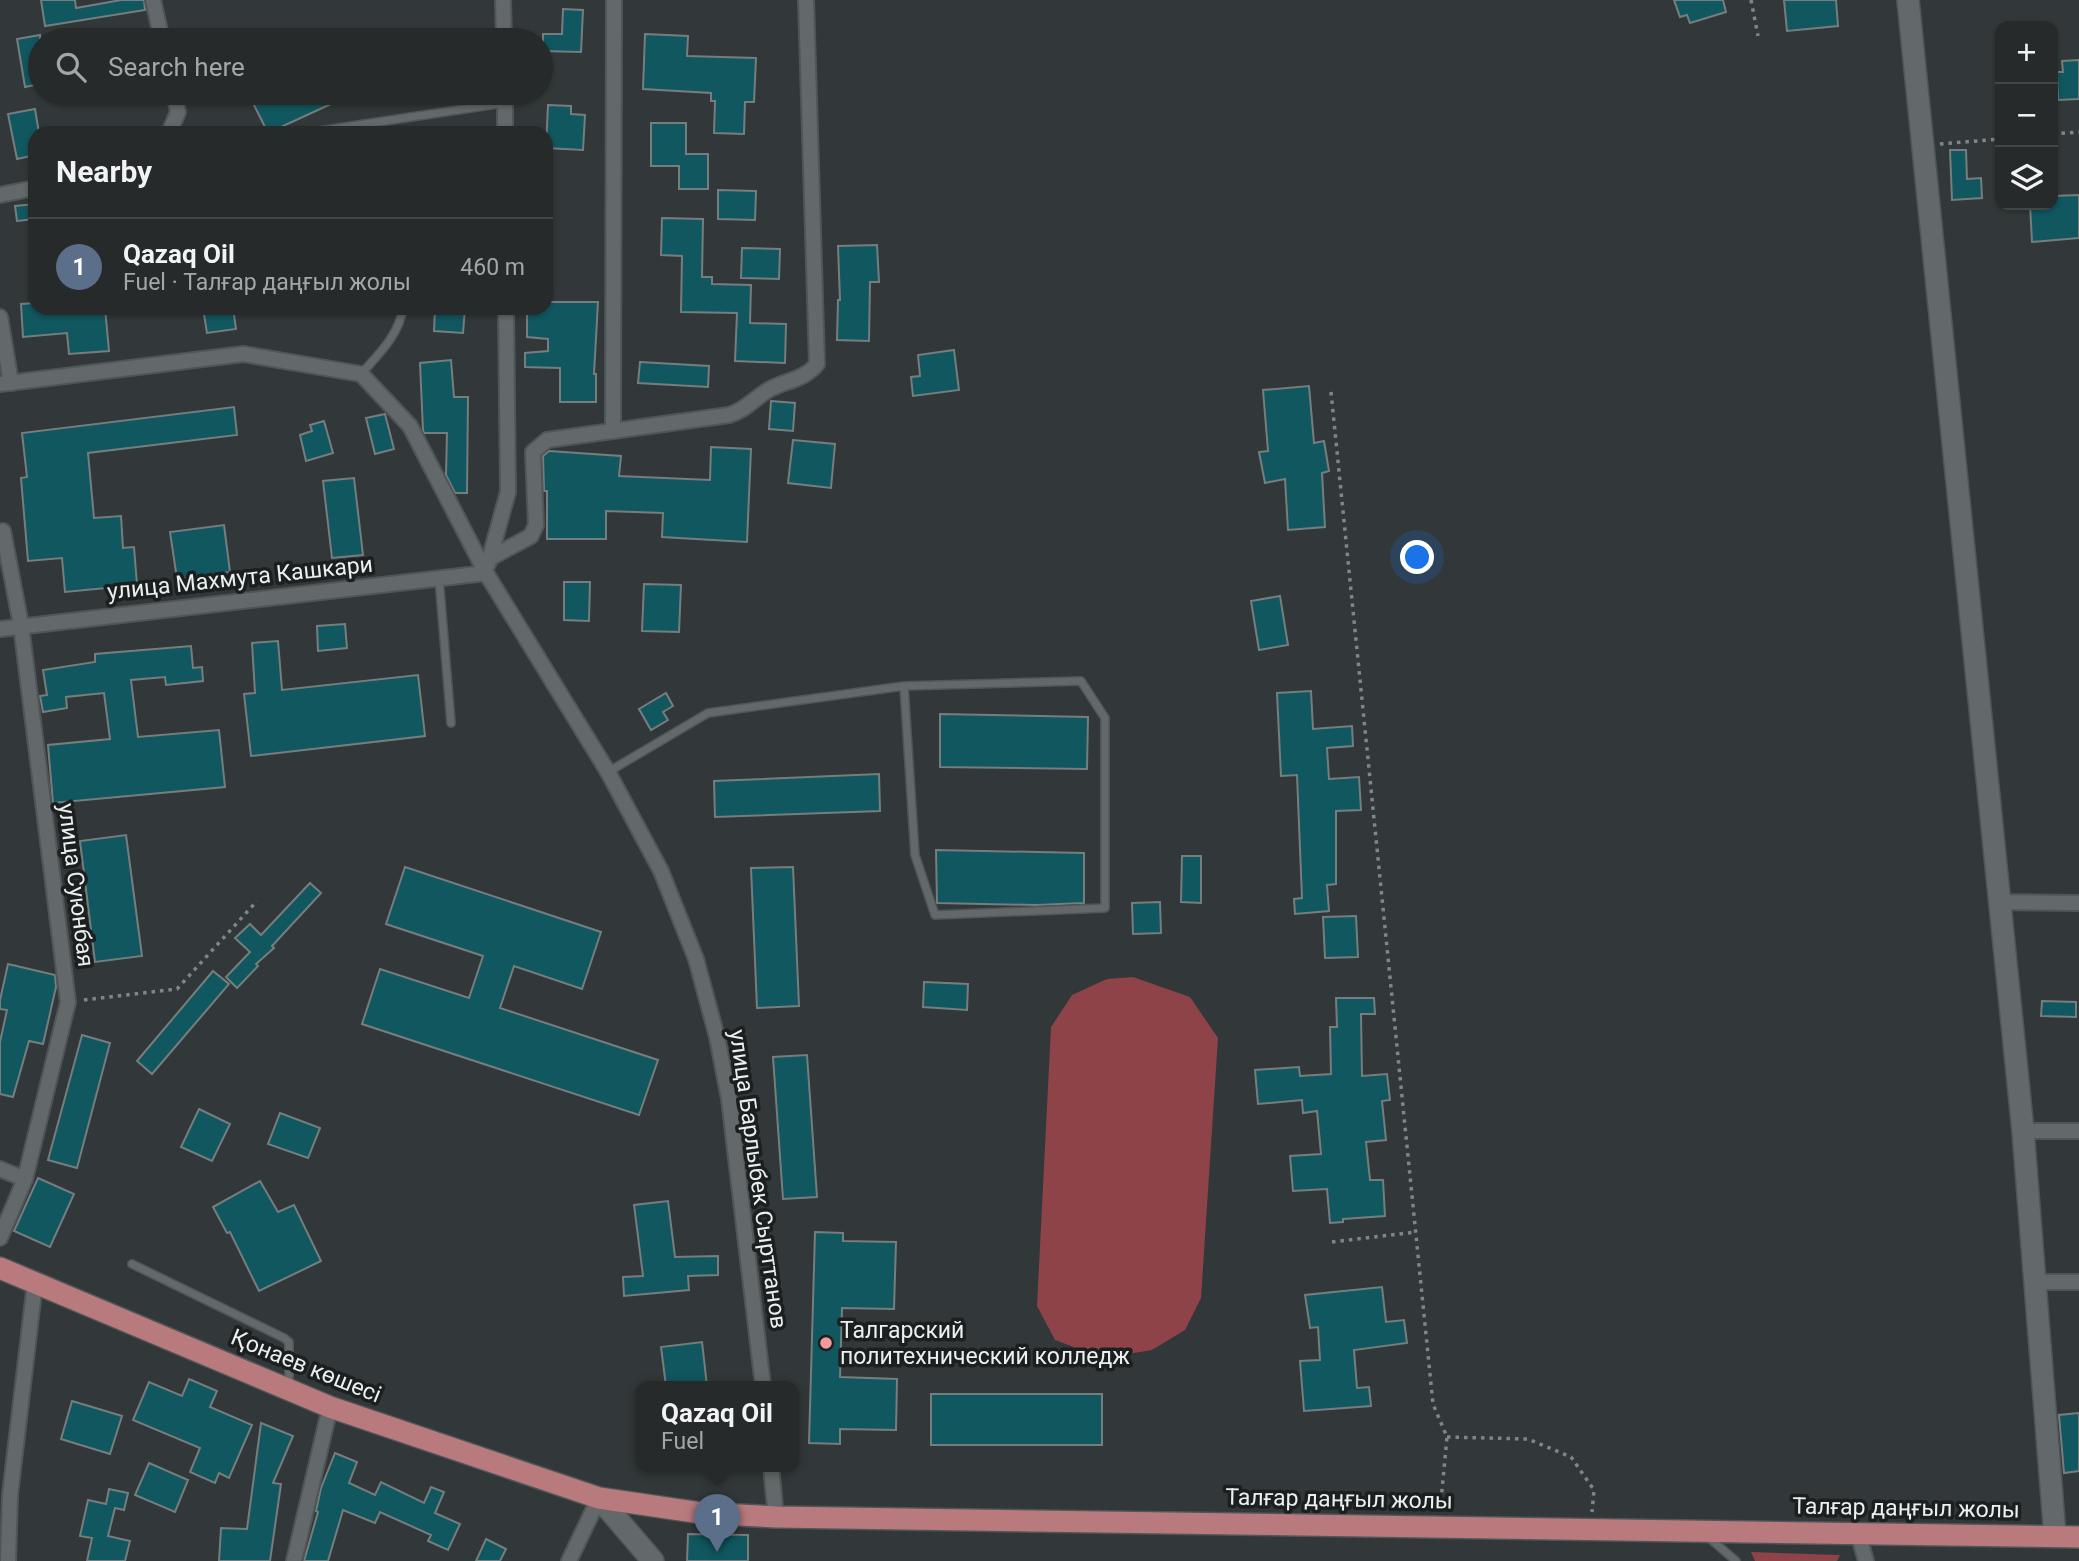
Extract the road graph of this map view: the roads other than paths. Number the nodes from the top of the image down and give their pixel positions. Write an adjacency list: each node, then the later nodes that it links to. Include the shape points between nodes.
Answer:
1 (153, 0): 6 (street)
2 (503, 0): 7 (street)
3 (614, 0): 21 (street)
4 (806, 0): 21 (street, via 817,364 810,373 771,389 741,412)
5 (1908, 0): 30 (street)
6 (159, 28)
7 (504, 28)
8 (177, 105): 11 (street)
9 (465, 105): 12 (lane)
10 (505, 105): 13 (street)
11 (172, 126)
12 (345, 126)
13 (505, 126)
14 (28, 189): 15 (street)
15 (0, 195)
16 (402, 315): 19 (lane, via 388,345)
17 (506, 315): 23 (street, via 508,492)
18 (0, 317): 20 (street)
19 (361, 374): 20 (street, via 243,354); 23 (street, улица Барлыбек Сырттанов, via 410,426)
20 (5, 384)
21 (613, 431): 23 (street, via 539,444 533,452 536,525 531,536)
22 (3, 531): 25 (street, улица Суюнбая)
23 (488, 565): 24 (street, улица Махмута Кашкари); 29 (street, улица Барлыбек Сырттанов)
24 (439, 578): 25 (street, улица Махмута Кашкари); 28 (lane)
25 (21, 625): 26 (street, улица Махмута Кашкари); 35 (street, улица Суюнбая, via 68,1002)
26 (0, 629)
27 (905, 686): 27 (lane, via 1081,681 1105,718 1105,908 935,915 915,855); 29 (lane, via 708,713)
28 (451, 723)
29 (608, 772): 42 (street, улица Барлыбек Сырттанов, via 661,871 696,959 717,1037 729,1099)
30 (1999, 902): 31 (street); 32 (street)
31 (2079, 903)
32 (2023, 1131): 33 (street); 39 (street)
33 (2079, 1131)
34 (0, 1169): 35 (street)
35 (24, 1179): 36 (street, улица Суюнбая)
36 (0, 1238)
37 (132, 1265): 43 (lane, via 289,1342)
38 (0, 1268): 41 (main road, Қонаев көшесі)
39 (2036, 1282): 40 (street); 50 (street)
40 (2079, 1282)
41 (36, 1283): 43 (main road, Қонаев көшесі); 52 (street, via 10,1495)
42 (761, 1381)
43 (289, 1389): 44 (main road, Қонаев көшесі)
44 (330, 1407): 46 (main road, Қонаев көшесі); 53 (street)
45 (772, 1472): 47 (street)
46 (599, 1498): 47 (main road, Талғар даңғыл жолы, via 701,1513); 54 (street); 55 (street)
47 (776, 1517): 48 (main road, Талғар даңғыл жолы)
48 (1702, 1531): 49 (main road, Талғар даңғыл жолы); 56 (lane)
49 (1858, 1533): 50 (main road, Талғар даңғыл жолы); 57 (street)
50 (2055, 1536): 51 (main road, Талғар даңғыл жолы)
51 (2079, 1537)
52 (8, 1561)
53 (293, 1561)
54 (569, 1561)
55 (653, 1561)
56 (1735, 1561)
57 (1866, 1561)

